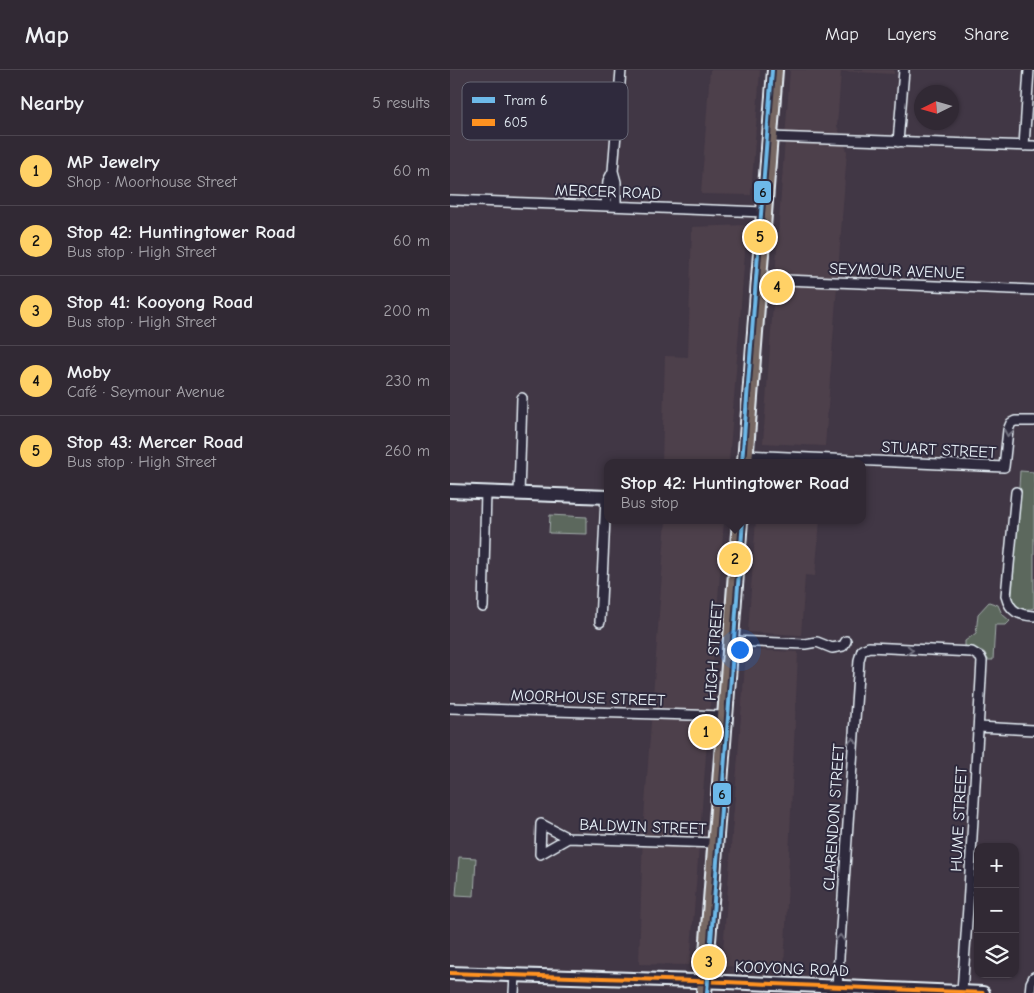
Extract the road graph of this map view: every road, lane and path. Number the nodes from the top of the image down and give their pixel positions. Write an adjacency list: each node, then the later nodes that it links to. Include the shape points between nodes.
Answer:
1 (774, 70): 4 (main road)
2 (904, 70): 6 (street)
3 (1030, 70): 7 (street)
4 (770, 136): 6 (street); 13 (main road)
5 (616, 140): 9 (street)
6 (898, 142): 7 (street)
7 (1024, 146): 8 (street)
8 (1034, 146)
9 (613, 172): 11 (street, via 608,181); 12 (street)
10 (450, 200): 11 (street, MERCER ROAD)
11 (606, 206): 12 (street, MERCER ROAD)
12 (616, 206): 13 (street, MERCER ROAD)
13 (764, 212): 14 (main road)
14 (759, 279): 15 (street, SEYMOUR AVENUE); 18 (main road)
15 (1034, 290)
16 (522, 398): 23 (street)
17 (1034, 421): 19 (street, STUART STREET, one-way to 19, via 1011,423 1004,467)
18 (745, 459)
19 (866, 463)
20 (450, 491): 21 (street)
21 (486, 492): 23 (street); 27 (street)
22 (1016, 492): 28 (street, via 1006,596 1011,608 1018,613)
23 (519, 494): 24 (street)
24 (604, 497)
25 (605, 524): 29 (street)
26 (740, 524): 30 (main road, HIGH STREET)
27 (483, 607)
28 (1034, 616)
29 (600, 622)
30 (731, 641): 31 (street, via 817,642 832,648 843,646); 34 (main road, HIGH STREET)
31 (846, 641)
32 (972, 652): 35 (street, HUME STREET, via 980,657 983,667); 42 (street, CLARENDON STREET, one-way to 32, via 860,654 868,648)
33 (450, 708): 34 (street, MOORHOUSE STREET)
34 (726, 716): 38 (main road, HIGH STREET)
35 (979, 727): 36 (street); 44 (street, HUME STREET)
36 (1034, 730)
37 (568, 838): 38 (street, BALDWIN STREET)
38 (716, 843): 43 (main road, HIGH STREET)
39 (450, 973): 40 (street, KOOYONG ROAD)
40 (515, 975): 43 (street, KOOYONG ROAD); 45 (street)
41 (1034, 977): 47 (street)
42 (836, 986): 43 (street, KOOYONG ROAD); 44 (street, KOOYONG ROAD)
43 (705, 987)
44 (966, 992): 46 (street, KOOYONG ROAD)
45 (514, 993)
46 (984, 993)
47 (1030, 993)

